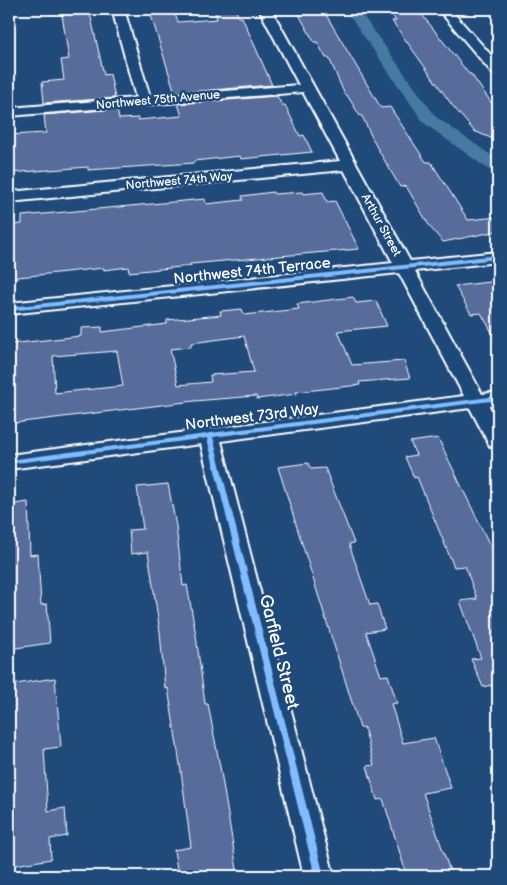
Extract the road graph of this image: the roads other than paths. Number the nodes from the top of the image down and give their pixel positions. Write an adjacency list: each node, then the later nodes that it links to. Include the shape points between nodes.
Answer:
1 (118, 9): 6 (street)
2 (264, 9): 5 (street, Arthur Street)
3 (444, 9): 4 (street)
4 (498, 71)
5 (307, 88): 6 (street, Northwest 75th Avenue); 8 (street, Arthur Street)
6 (144, 101): 7 (street, Northwest 75th Avenue)
7 (9, 112)
8 (349, 165): 9 (street, Northwest 74th Way); 11 (street, Arthur Street)
9 (9, 196)
10 (498, 257): 11 (street, Northwest 74th Terrace)
11 (404, 267): 12 (street, Northwest 74th Terrace); 14 (street, Arthur Street)
12 (9, 309)
13 (498, 398): 14 (street, Northwest 73rd Way)
14 (477, 401): 15 (street, Northwest 73rd Way); 16 (street, Arthur Street)
15 (209, 435): 17 (street, Northwest 73rd Way); 18 (street, Garfield Street)
16 (498, 441)
17 (9, 462)
18 (319, 876)

